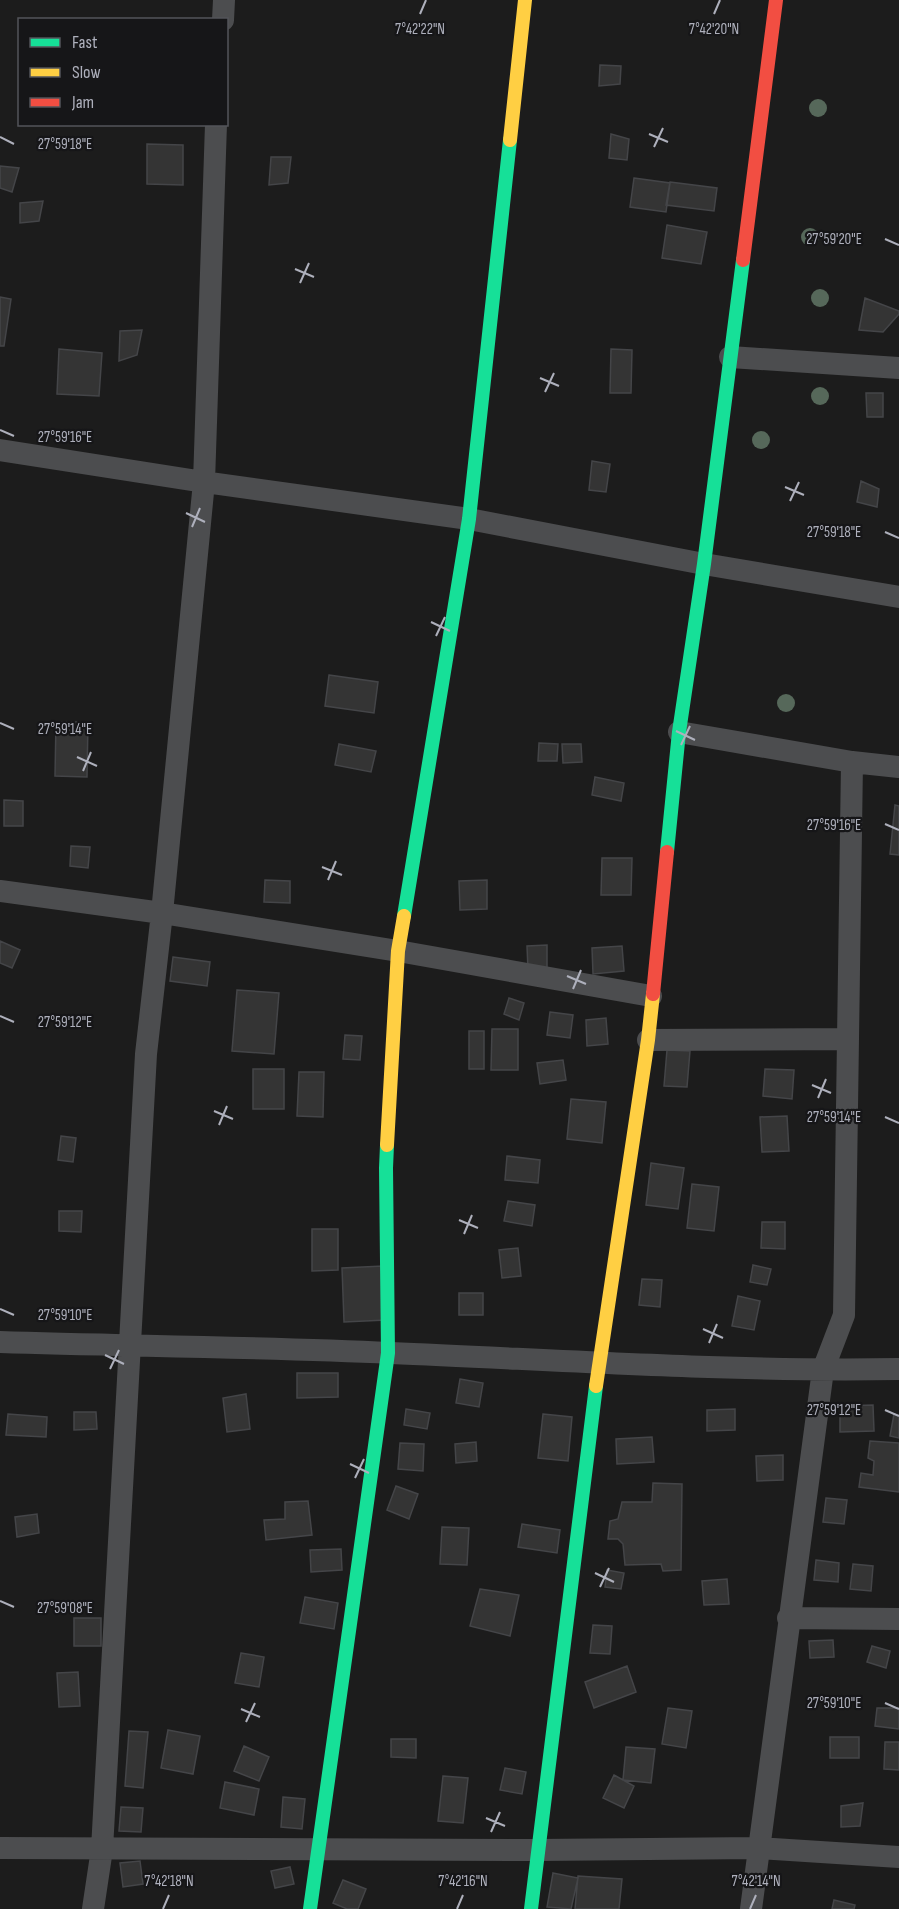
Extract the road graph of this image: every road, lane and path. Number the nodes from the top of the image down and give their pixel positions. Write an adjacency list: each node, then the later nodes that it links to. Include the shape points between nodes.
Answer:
1 (224, 0): 4 (street)
2 (525, 0): 10 (street)
3 (776, 0): 6 (street)
4 (223, 18)
5 (216, 126): 9 (street)
6 (730, 357): 7 (street); 11 (street)
7 (899, 368)
8 (0, 450): 9 (street)
9 (204, 482): 10 (street); 17 (street)
10 (469, 519): 11 (street); 18 (street)
11 (704, 564): 12 (street); 13 (street)
12 (899, 597)
13 (679, 732): 14 (street); 19 (street)
14 (852, 762): 15 (street); 21 (street)
15 (899, 767)
16 (0, 891): 17 (street)
17 (162, 913): 18 (street); 23 (street, via 146,1054)
18 (398, 951): 19 (street); 24 (street, via 386,1168)
19 (651, 996): 20 (street)
20 (648, 1040): 21 (street); 25 (street)
21 (848, 1040): 27 (street, via 844,1314)
22 (0, 1342): 23 (street)
23 (131, 1346): 24 (street); 32 (street)
24 (388, 1353): 25 (street); 33 (street)
25 (599, 1363): 27 (street); 34 (street)
26 (899, 1369): 27 (street)
27 (823, 1370): 28 (street)
28 (788, 1618): 29 (street); 31 (street)
29 (899, 1619)
30 (0, 1848): 32 (street)
31 (759, 1848): 34 (street); 35 (street); 39 (street)
32 (102, 1849): 33 (street); 36 (street)
33 (319, 1849): 34 (street); 37 (street)
34 (538, 1850): 38 (street)
35 (899, 1857)
36 (93, 1909)
37 (310, 1909)
38 (531, 1909)
39 (751, 1909)

